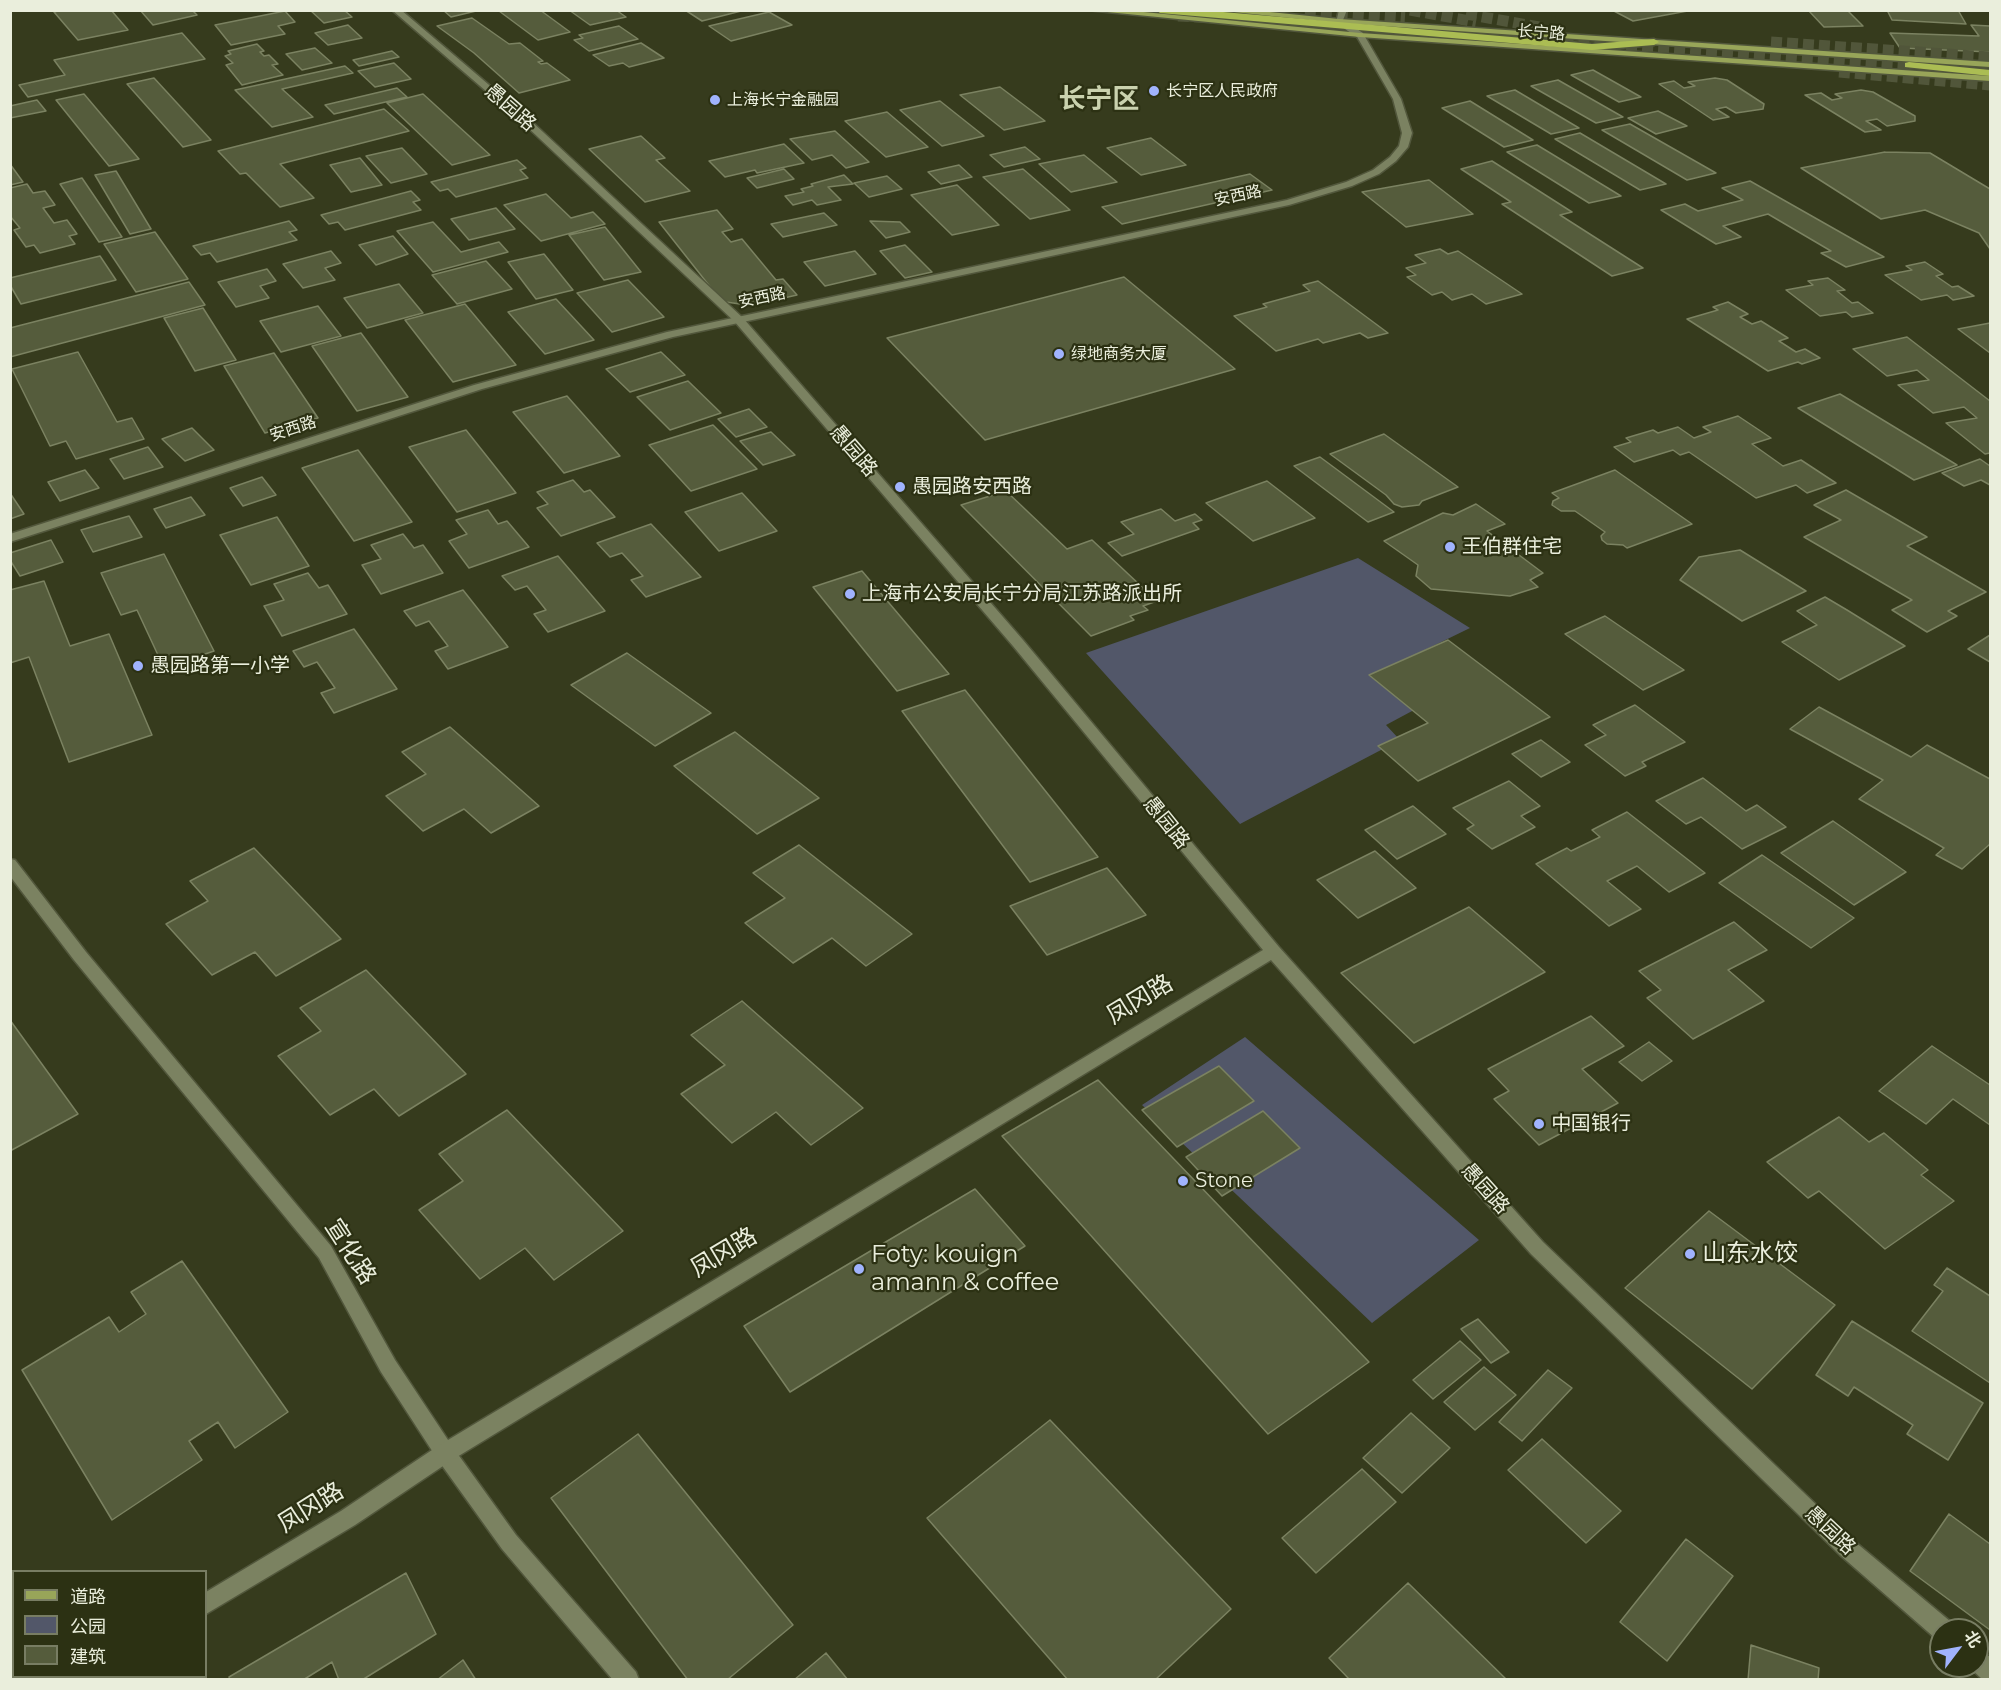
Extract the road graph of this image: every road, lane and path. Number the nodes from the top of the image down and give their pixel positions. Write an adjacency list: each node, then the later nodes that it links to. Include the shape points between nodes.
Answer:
1 (396, 10): 13 (street, 愚园路, via 525,121)
2 (1091, 10): 7 (main road, 长宁路)
3 (1160, 10): 6 (highway)
4 (1218, 10): 6 (main road)
5 (1343, 10): 6 (street)
6 (1344, 24): 7 (street); 8 (highway, via 1592,47)
7 (1360, 35): 12 (main road, 长宁路); 13 (street, 安西路, via 1397,99 1407,133 1403,147 1376,172 1289,202)
8 (1654, 42): 10 (main road)
9 (1909, 65): 11 (highway)
10 (1990, 65)
11 (1990, 73)
12 (1990, 79)
13 (739, 320): 14 (street, 安西路, via 671,334 478,387); 16 (street, 愚园路, via 1018,643)
14 (10, 538)
15 (10, 864): 17 (street, 宣化路, via 73,947 325,1252 388,1366)
16 (1273, 951): 17 (street, 凤冈路); 19 (street, 愚园路, via 1537,1248 1847,1548)
17 (445, 1453): 18 (street, 凤冈路, via 348,1518); 20 (street, 宣化路, via 509,1542)
18 (207, 1603)
19 (1929, 1618)
20 (628, 1680)

